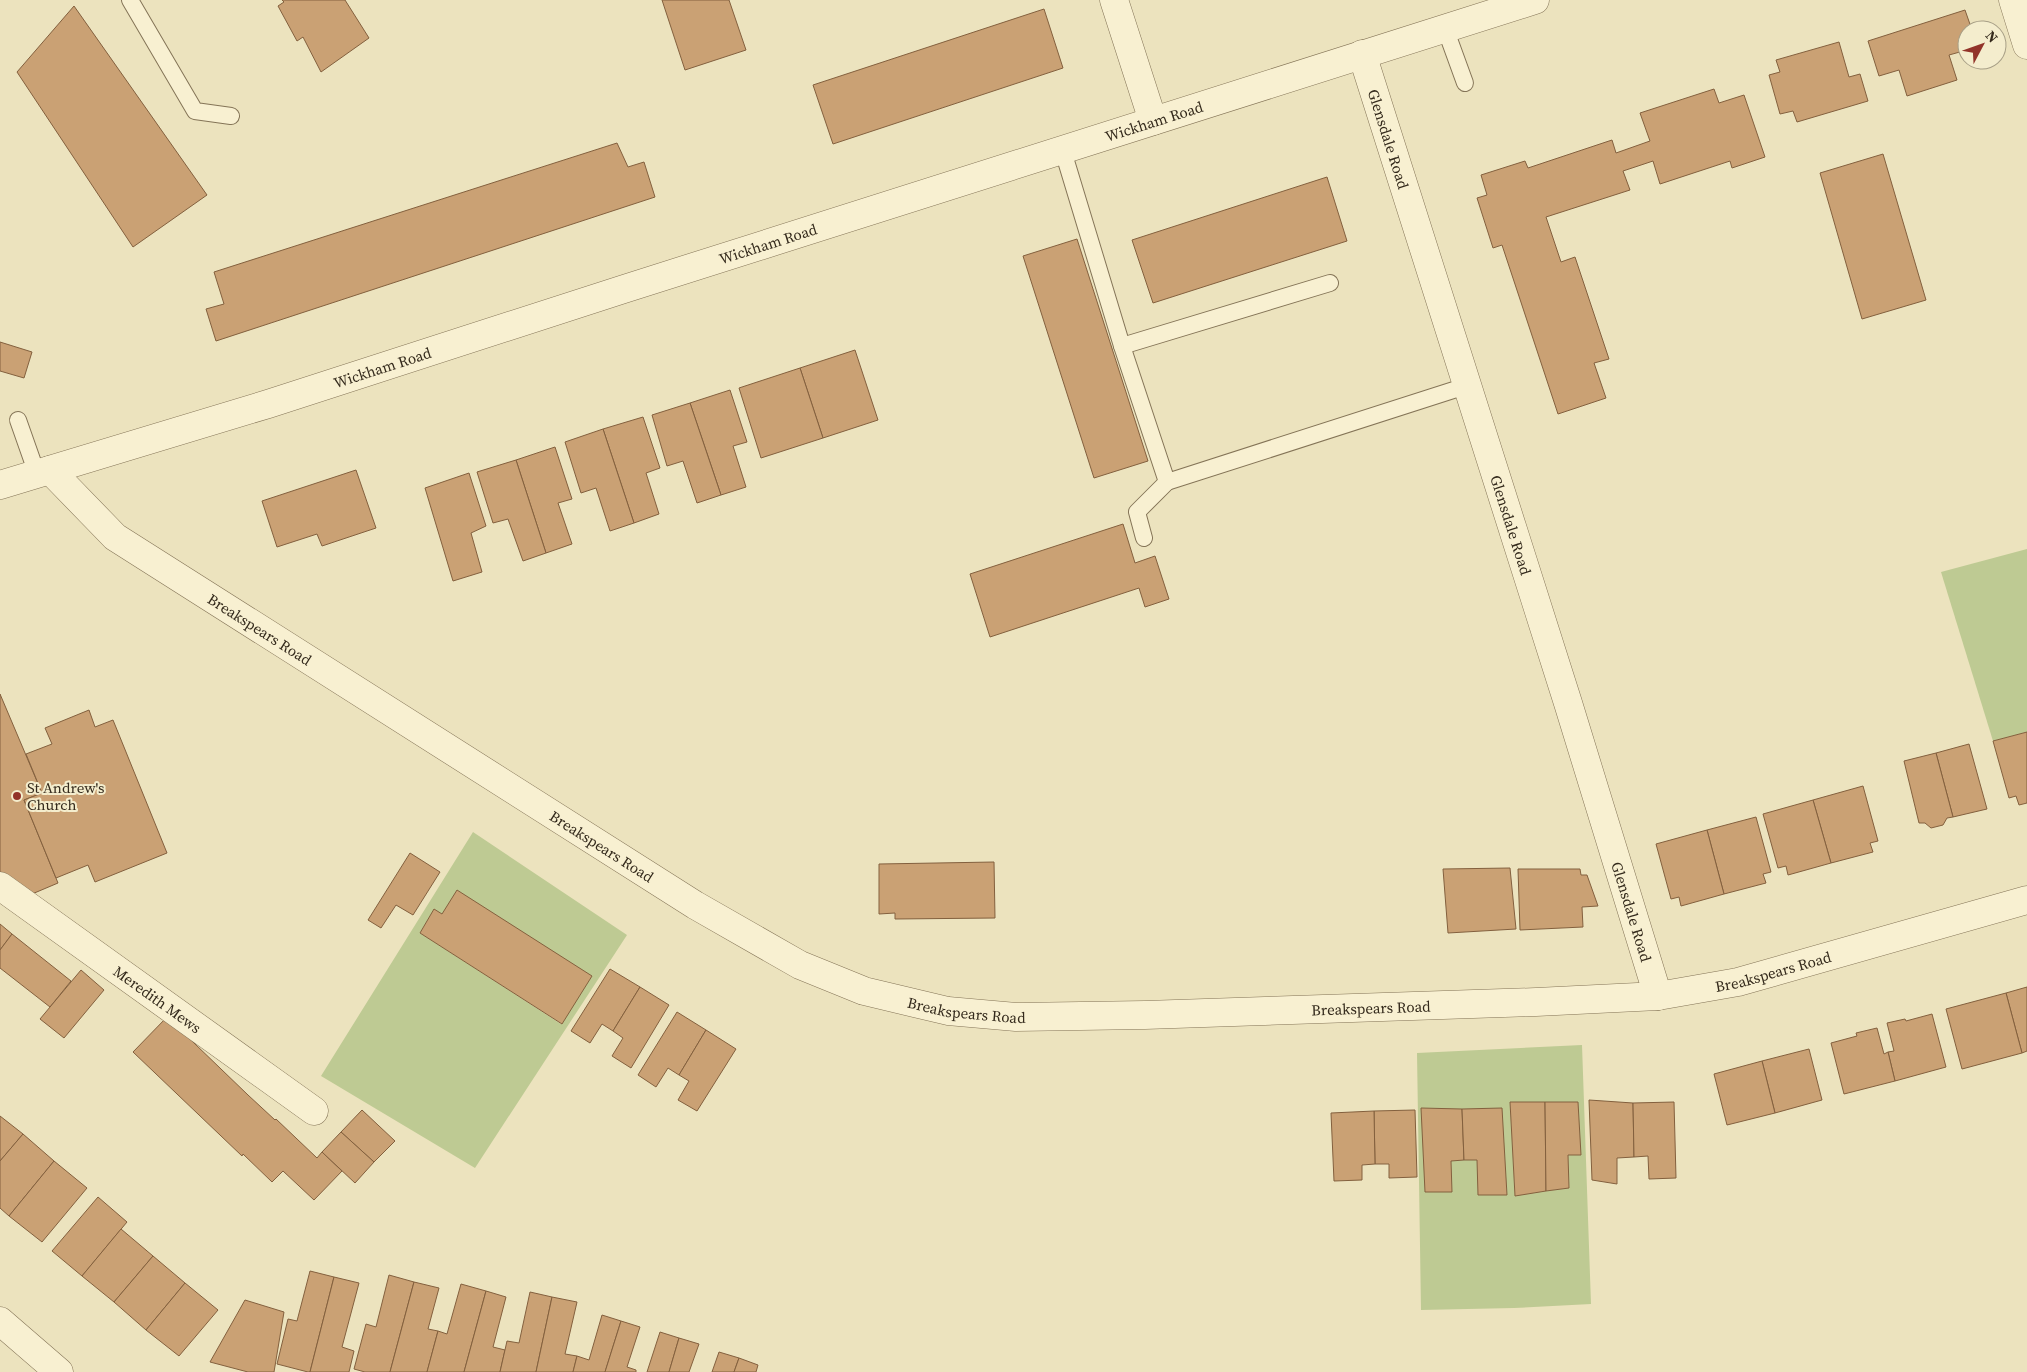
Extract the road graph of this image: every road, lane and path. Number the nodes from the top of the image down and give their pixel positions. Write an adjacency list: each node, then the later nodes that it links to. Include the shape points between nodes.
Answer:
1 (130, 0): 9 (lane, via 194,111)
2 (1114, 0): 10 (street)
3 (1535, 0): 5 (street, Wickham Road)
4 (2013, 0): 6 (street)
5 (1445, 28): 7 (street, Wickham Road); 8 (lane)
6 (2027, 45)
7 (1362, 54): 10 (street, Wickham Road); 14 (street, Glensdale Road)
8 (1465, 83)
9 (231, 116)
10 (1153, 121): 11 (street, Wickham Road)
11 (1062, 151): 13 (lane); 16 (street, Wickham Road, via 268,404)
12 (1330, 283): 13 (lane)
13 (1122, 346): 17 (lane)
14 (1466, 386): 17 (lane); 22 (street, Glensdale Road)
15 (18, 420): 16 (lane)
16 (44, 472): 18 (street, Wickham Road); 22 (street, Breakspears Road, via 115,537 347,686 694,905 800,965 864,991 948,1011 1016,1017 1154,1015)
17 (1166, 482): 19 (lane, via 1137,512)
18 (0, 485)
19 (1144, 538)
20 (0, 886): 23 (street, Meredith Mews)
21 (2027, 900): 22 (street, Breakspears Road, via 1738,982)
22 (1658, 996)
23 (314, 1111)
24 (0, 1322): 25 (street)
25 (59, 1372)

